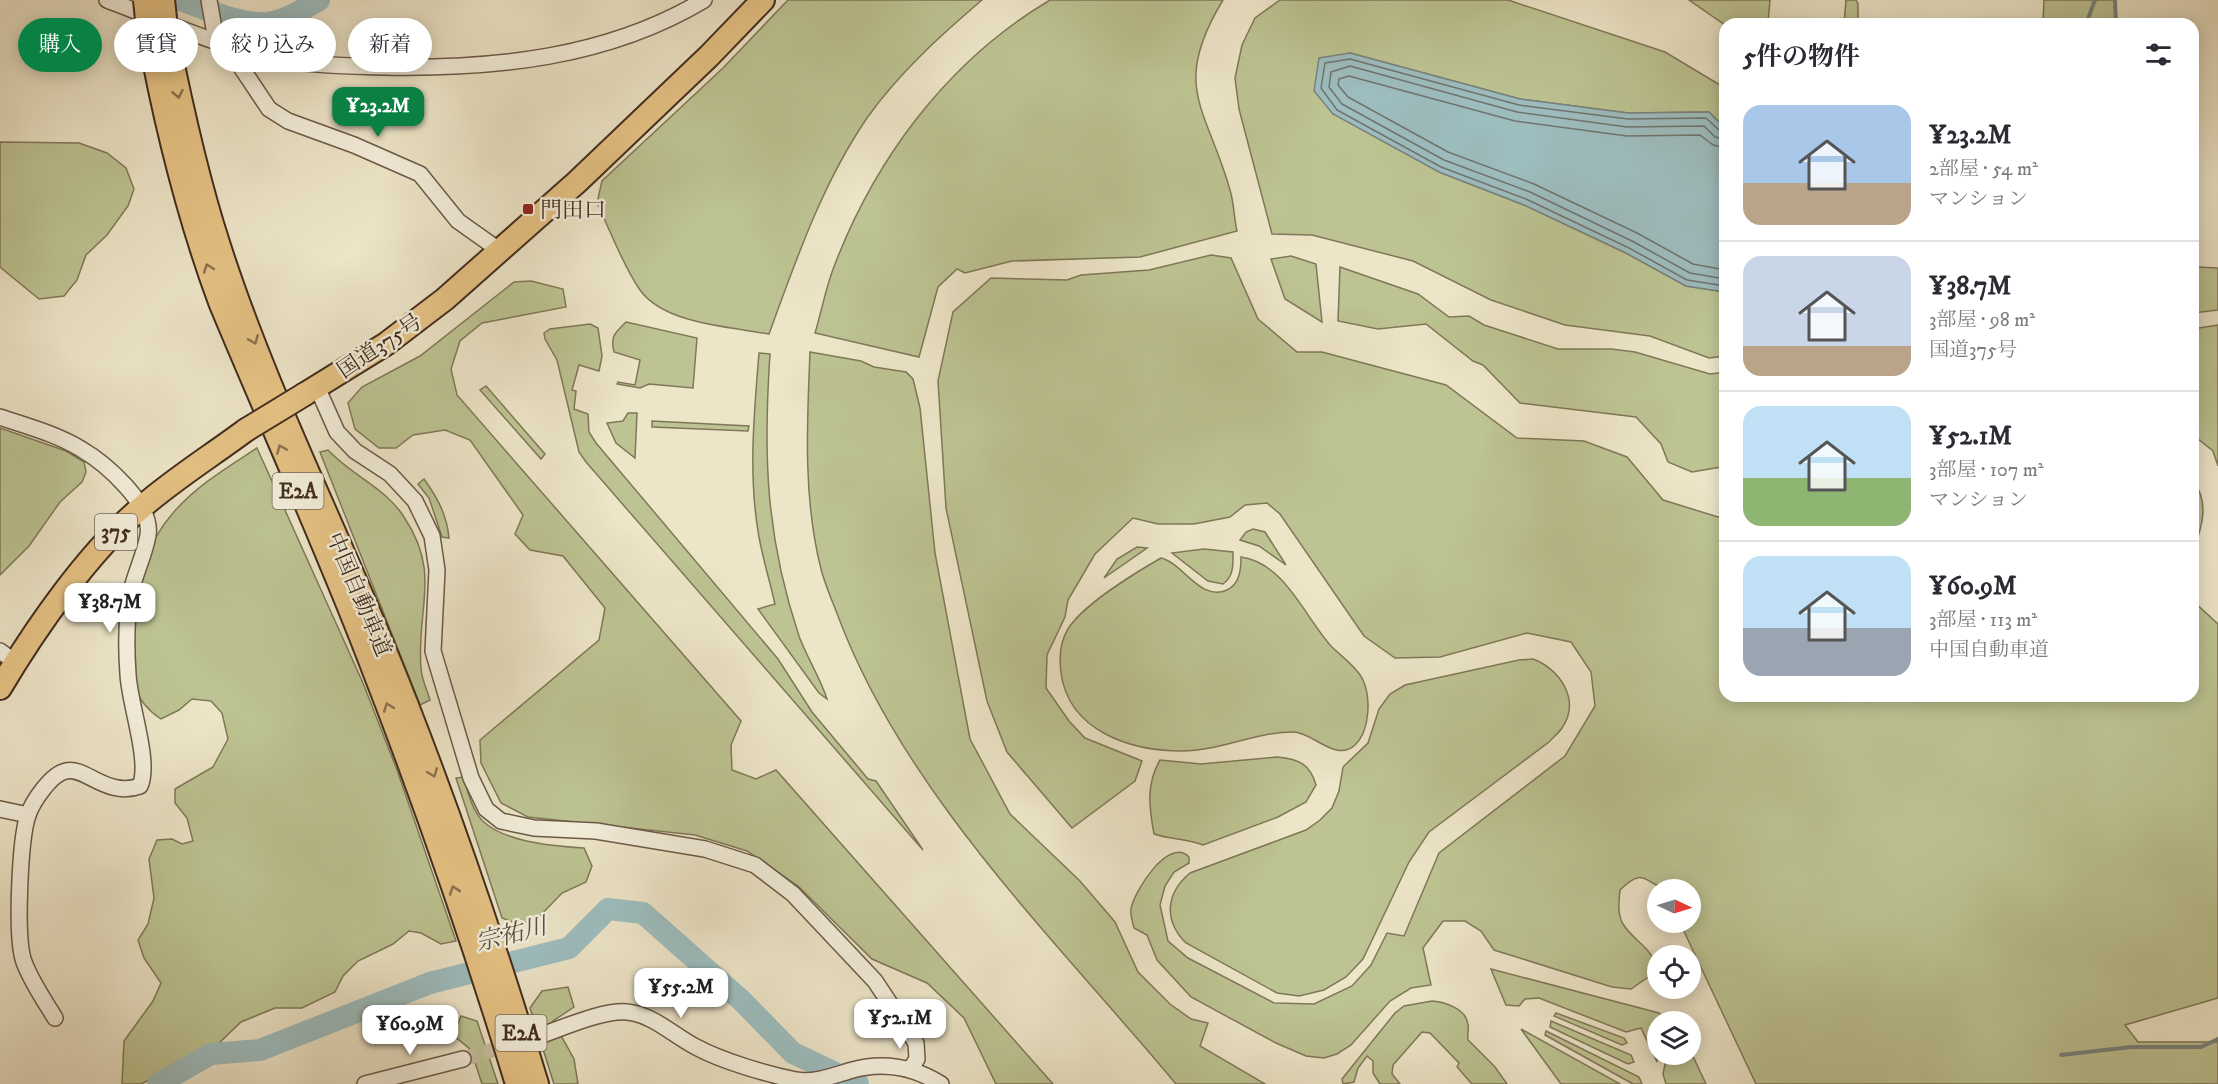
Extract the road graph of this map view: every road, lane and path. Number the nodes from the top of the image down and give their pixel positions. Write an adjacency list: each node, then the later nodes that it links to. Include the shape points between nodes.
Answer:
1 (107, 0): 10 (street)
2 (145, 0): 7 (highway, 中国自動車道 / E2A, bridge)
3 (163, 0): 8 (highway, 中国自動車道 / E2A, bridge)
4 (209, 0): 9 (street)
5 (704, 0): 11 (street, via 668,22 550,58 502,65)
6 (760, 1): 14 (highway, 国道375号 / 375, via 577,182)
7 (152, 18)
8 (160, 18)
9 (212, 18)
10 (210, 38)
11 (336, 65)
12 (163, 72): 22 (highway, 中国自動車道 / E2A, via 173,152 220,303 368,653)
13 (243, 72): 14 (street, via 268,109 288,121 420,174 458,221)
14 (499, 250): 15 (highway, 国道375号 / 375, via 445,299 386,344)
15 (311, 391): 17 (highway, 国道375号 / 375, bridge, via 246,430); 26 (street, via 337,432 355,451 390,474 416,501 432,536 438,570 433,651 471,778 486,809 501,821 534,828 596,831 705,849 755,865 793,894 875,981 916,1043 916,1059)
16 (0, 417): 17 (street, via 81,448 129,489)
17 (142, 507): 18 (highway, 国道375号 / 375, via 92,556); 21 (street, via 148,520 148,535 131,594 126,634 128,677 143,779 140,786 120,789 72,770 64,771 46,785)
18 (7, 656): 19 (highway, 国道375号 / 375)
19 (0, 688)
20 (0, 809): 21 (street)
21 (28, 815): 23 (street, via 18,930 23,961)
22 (497, 986): 28 (highway, 中国自動車道 / E2A); 29 (highway, 中国自動車道 / E2A)
23 (56, 1017)
24 (539, 1036): 26 (street, via 610,1013 626,1012 644,1015 697,1048 797,1080 831,1077 879,1065)
25 (463, 1059): 27 (street)
26 (911, 1068): 30 (street)
27 (365, 1084)
28 (517, 1084)
29 (537, 1084)
30 (941, 1084)

